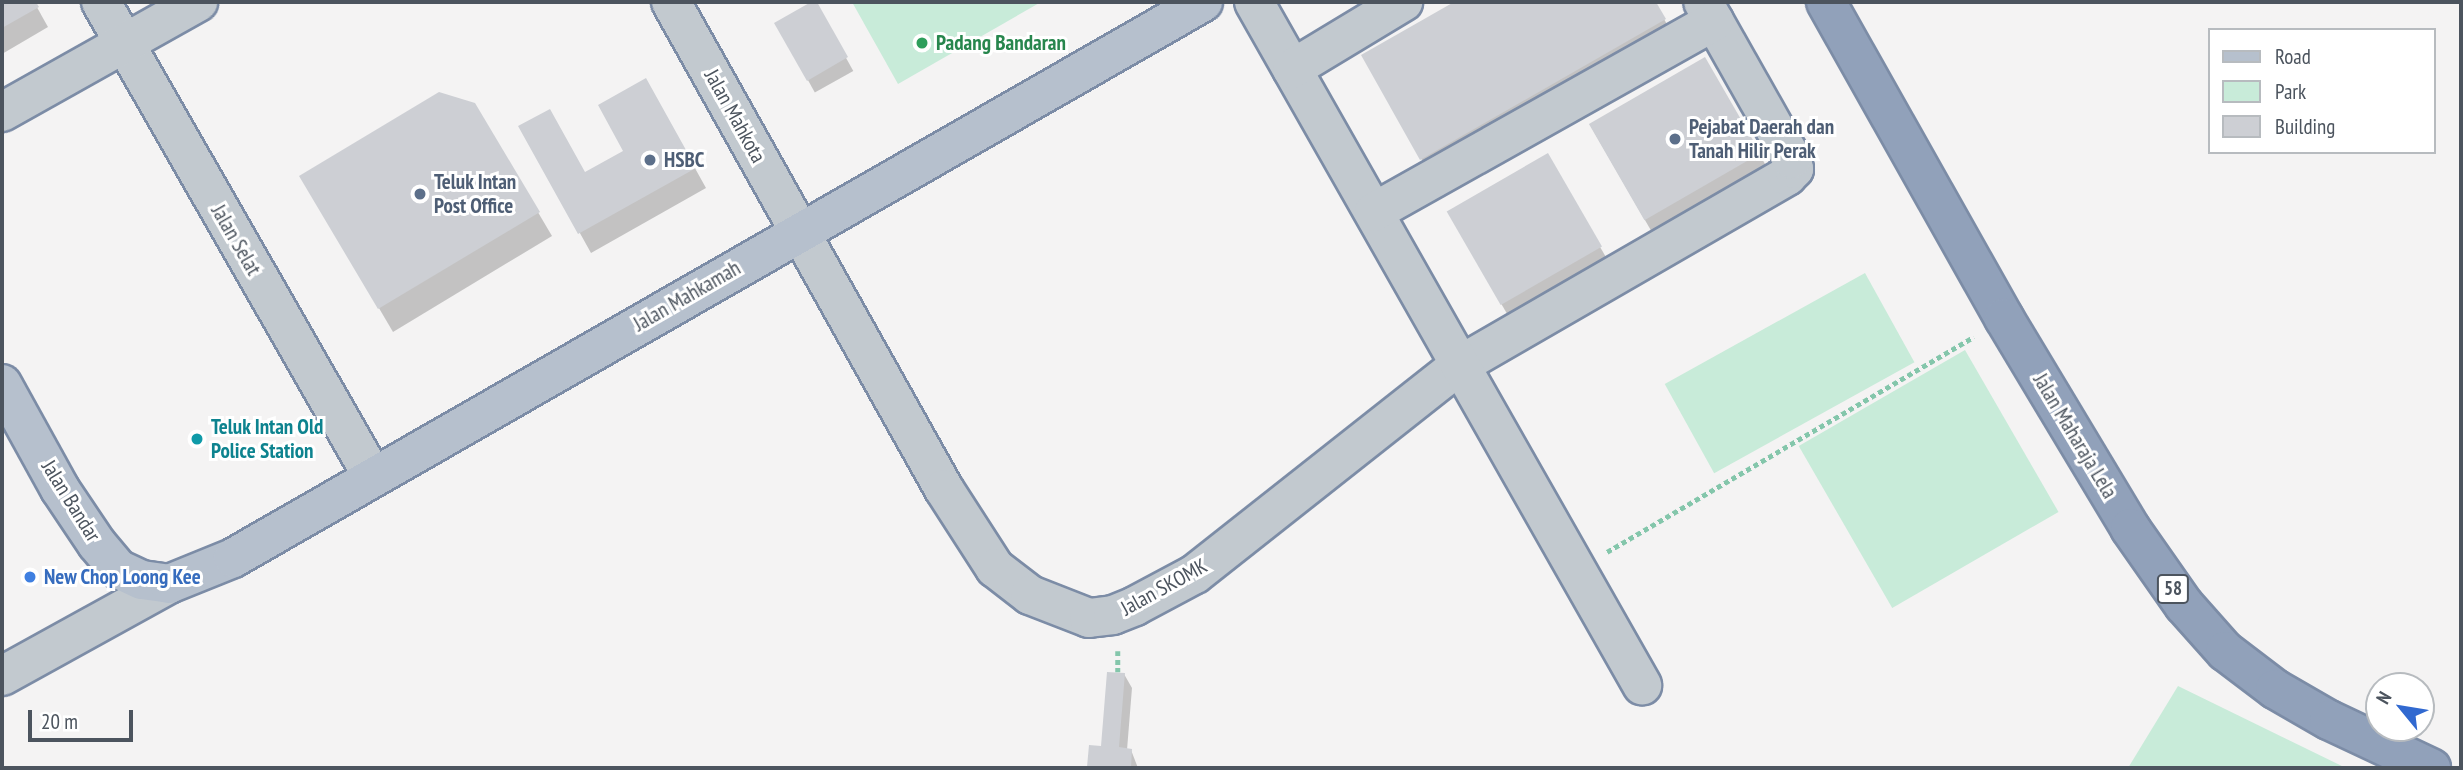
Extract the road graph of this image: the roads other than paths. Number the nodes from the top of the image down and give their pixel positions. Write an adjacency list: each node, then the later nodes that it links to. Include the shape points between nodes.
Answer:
1 (101, 2): 9 (street, Jalan Selat)
2 (198, 2): 9 (street)
3 (671, 2): 13 (street, Jalan Mahkota)
4 (1203, 2): 13 (main road, Jalan Mahkamah)
5 (1254, 2): 10 (street)
6 (1403, 2): 10 (street)
7 (1826, 5): 20 (highway, Jalan Maharaja Lela / 58, via 2004,318 2130,528 2184,605 2225,651 2275,689)
8 (1709, 11): 12 (street); 14 (street, Jalan SKOMK, via 1794,169)
9 (124, 44): 11 (street); 16 (street, Jalan Selat)
10 (1292, 69): 12 (street)
11 (2, 112)
12 (1374, 212): 14 (street)
13 (800, 231): 14 (street, Jalan SKOMK, via 944,489 995,568 1030,595 1089,618 1135,606 1195,574); 16 (main road, Jalan Mahkamah)
14 (1461, 365): 19 (street)
15 (2, 384): 17 (main road, Jalan Bandar, via 60,489 97,544 118,569 142,580)
16 (373, 477): 17 (main road, Jalan Mahkamah, via 233,558)
17 (169, 584): 18 (street)
18 (2, 676)
19 (1642, 685)
20 (2431, 768)

